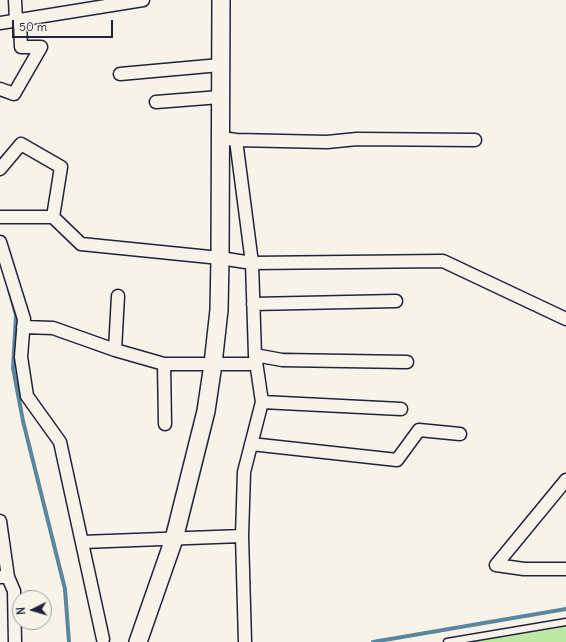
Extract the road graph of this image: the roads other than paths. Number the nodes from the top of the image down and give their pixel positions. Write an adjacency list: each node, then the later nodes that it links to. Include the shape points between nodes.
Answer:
1 (15, 0): 4 (street)
2 (143, 0): 4 (street)
3 (221, 0): 6 (street)
4 (18, 21): 5 (street); 8 (street, via 21,47 41,47 14,94)
5 (0, 23)
6 (220, 65): 7 (street); 9 (street)
7 (120, 74)
8 (0, 89)
9 (220, 97): 10 (street); 11 (street)
10 (156, 102)
11 (228, 139): 12 (street, via 327,142 357,139); 17 (street); 18 (street)
12 (475, 140)
13 (0, 169): 15 (street, via 21,144 61,167)
14 (0, 217): 15 (street)
15 (53, 217): 17 (street, via 81,244)
16 (0, 242): 23 (street, via 24,318)
17 (220, 258): 18 (street); 28 (street, via 219,310)
18 (252, 263): 21 (street); 22 (street, via 443,261)
19 (118, 296): 24 (street)
20 (396, 301): 21 (street)
21 (253, 304): 25 (street)
22 (566, 319)
23 (23, 327): 24 (street, via 53,328); 38 (street, via 21,357 27,396 60,442)
24 (115, 350): 27 (street)
25 (256, 360): 26 (street); 28 (street); 29 (street)
26 (407, 362)
27 (164, 364): 28 (street); 31 (street)
28 (212, 364): 37 (street, via 206,411)
29 (262, 402): 30 (street); 33 (street)
30 (401, 409)
31 (165, 424)
32 (460, 434): 33 (street, via 419,430 397,460)
33 (251, 444): 36 (street, via 244,472)
34 (566, 480): 39 (street, via 496,565 524,569)
35 (0, 522): 40 (street)
36 (242, 536): 37 (street); 45 (street)
37 (174, 539): 38 (street); 44 (street)
38 (82, 542): 42 (street)
39 (566, 569)
40 (4, 577): 43 (street, via 14,591)
41 (566, 622): 46 (lane)
42 (103, 639)
43 (14, 642)
44 (138, 642)
45 (245, 642)
46 (447, 642)

